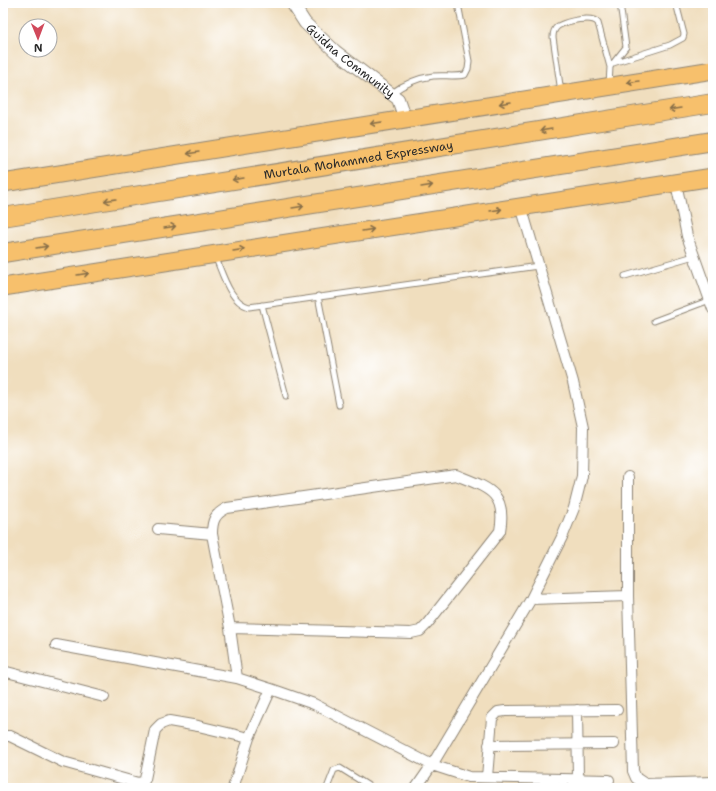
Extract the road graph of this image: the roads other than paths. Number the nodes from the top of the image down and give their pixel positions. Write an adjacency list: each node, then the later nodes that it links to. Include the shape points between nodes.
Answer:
1 (292, 3): 8 (street, Guidna Community, via 305,23 335,50)
2 (620, 3): 5 (lane, via 626,47)
3 (676, 3): 5 (lane, via 683,38)
4 (459, 9): 8 (lane, via 469,61 465,75 433,76 405,83)
5 (612, 65): 7 (lane); 9 (lane, via 595,19 589,17 558,26 553,37)
6 (713, 70): 7 (highway, one-way to 7)
7 (609, 86): 9 (highway)
8 (392, 93): 11 (street, Guidna Community, via 401,103)
9 (562, 94): 11 (highway, one-way to 11)
10 (713, 103): 17 (highway, Murtala Mohammed Expressway, one-way to 17)
11 (405, 118): 14 (highway, one-way to 14)
12 (713, 141): 18 (highway, one-way to 12)
13 (713, 177): 15 (highway)
14 (3, 183)
15 (676, 183): 16 (highway); 20 (street, via 687,236)
16 (521, 206): 19 (highway, one-way to 16); 21 (street)
17 (3, 217)
18 (3, 253)
19 (213, 254): 23 (highway, one-way to 19); 25 (lane, via 235,298 249,307)
20 (694, 256): 22 (lane); 26 (street)
21 (538, 266): 24 (lane); 34 (street, via 583,428 582,476 574,508 563,535)
22 (625, 276)
23 (3, 287)
24 (318, 296): 25 (lane); 29 (lane)
25 (262, 305): 28 (lane)
26 (711, 305): 27 (lane)
27 (654, 321)
28 (286, 396)
29 (339, 405)
30 (628, 477): 33 (street)
31 (158, 528): 32 (street)
32 (212, 534): 35 (street); 35 (street, via 216,514 227,508 456,475 490,490 499,502 503,516 500,532 420,631 411,633)
33 (628, 596): 34 (street); 52 (street, via 633,771 636,778 644,784)
34 (531, 599): 48 (street)
35 (230, 628): 38 (street)
36 (56, 644): 38 (street)
37 (3, 671): 40 (street)
38 (237, 678): 39 (street)
39 (271, 689): 44 (street); 48 (street, via 314,704)
40 (104, 697)
41 (577, 710): 42 (street); 45 (street); 47 (street, via 498,712 492,718)
42 (617, 710)
43 (3, 736): 53 (street, via 10,736 63,762)
44 (249, 738): 53 (street, via 169,721 161,724 155,730 146,779); 54 (street)
45 (577, 743): 46 (street); 47 (street); 50 (street)
46 (614, 744)
47 (489, 745): 49 (street)
48 (432, 765): 49 (street, via 469,777); 57 (street)
49 (487, 778): 50 (street)
50 (578, 779): 51 (street)
51 (609, 780)
52 (713, 782)
53 (138, 785)
54 (233, 788)
55 (327, 788): 56 (lane, via 330,775 340,768)
56 (372, 788)
57 (416, 788)

